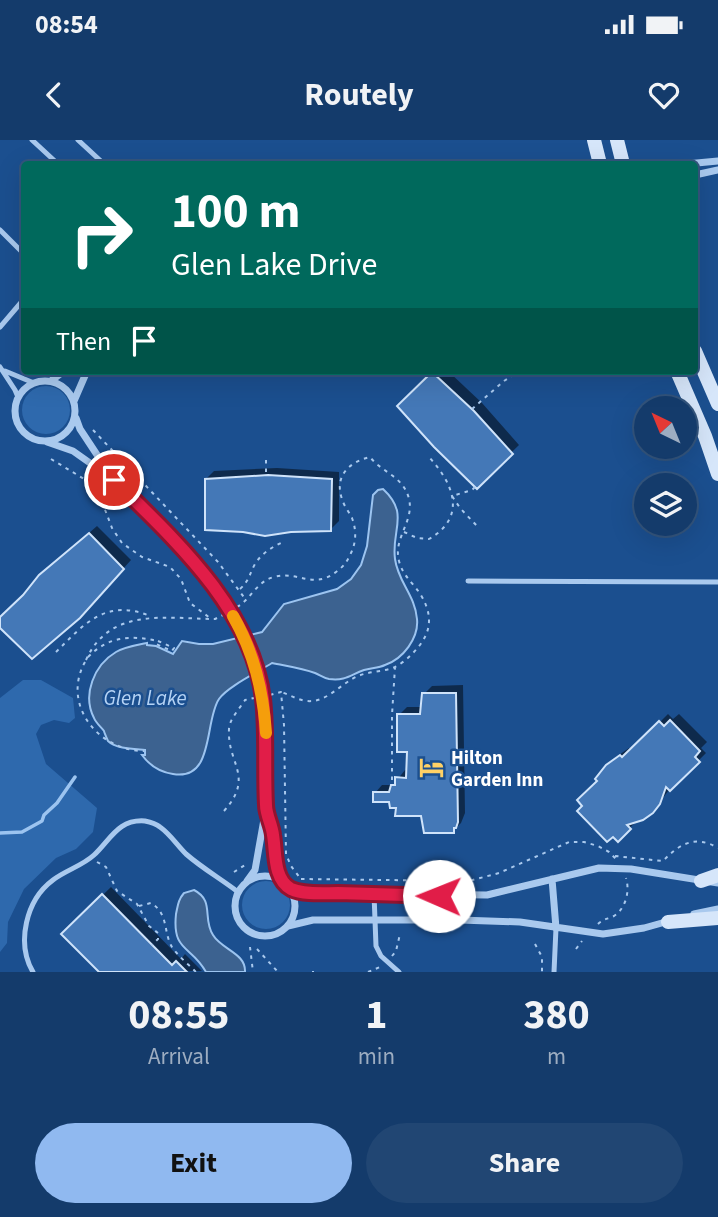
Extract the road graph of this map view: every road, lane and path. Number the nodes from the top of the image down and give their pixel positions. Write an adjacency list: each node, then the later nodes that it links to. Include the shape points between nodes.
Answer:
1 (32, 140): 5 (lane)
2 (78, 140): 6 (lane)
3 (594, 140): 7 (main road)
4 (617, 140): 8 (main road)
5 (55, 161)
6 (101, 161)
7 (599, 161)
8 (622, 161)
9 (718, 161): 10 (street)
10 (698, 163)
11 (718, 170): 12 (street)
12 (698, 174)
13 (0, 230): 14 (lane)
14 (21, 251)
15 (21, 302): 16 (lane)
16 (0, 327)
17 (698, 358): 27 (main road)
18 (1, 368): 24 (lane); 25 (lane)
19 (59, 375): 23 (street)
20 (85, 375): 26 (street)
21 (513, 375): 28 (path)
22 (679, 375): 35 (main road)
23 (51, 381): 24 (street); 26 (street, via 67,390)
24 (34, 383): 25 (street)
25 (18, 397): 31 (street, via 15,418 20,428 27,436)
26 (74, 401): 29 (street)
27 (718, 404)
28 (472, 409)
29 (75, 416): 31 (street, via 66,433); 37 (street)
30 (92, 429): 45 (path)
31 (47, 442): 37 (street, via 73,451)
32 (427, 455): 39 (path, via 444,474)
33 (51, 459): 49 (path, via 89,482 122,543 142,557 170,567 181,579 190,603)
34 (266, 460): 36 (path)
35 (718, 472)
36 (266, 475)
37 (114, 480): 47 (street, via 189,558)
38 (475, 487): 39 (path)
39 (452, 496): 40 (path); 41 (path, via 451,514 434,536 424,540)
40 (477, 526)
41 (403, 531): 46 (path, via 411,510 408,494 369,457 355,462 343,473 340,487 355,534 346,564 324,579 274,577 256,588); 53 (path, via 399,562 423,599 430,630 420,646)
42 (283, 542): 45 (path, via 262,555)
43 (468, 581): 44 (lane)
44 (718, 582)
45 (239, 589): 46 (path)
46 (247, 601): 47 (path)
47 (231, 611): 49 (path); 57 (street, via 261,686)
48 (151, 617): 49 (path); 51 (path, via 125,610 97,616); 52 (path, via 121,624 103,636)
49 (211, 619)
50 (158, 641): 52 (path, via 122,637)
51 (56, 652)
52 (86, 660): 55 (path, via 77,691 88,723 112,744)
53 (395, 667): 54 (path, via 357,676 316,701); 56 (path)
54 (281, 692)
55 (144, 751)
56 (392, 780)
57 (266, 808): 65 (street, via 255,870); 66 (street)
58 (718, 848): 59 (path, via 692,841 663,861)
59 (614, 856): 61 (path); 63 (path, via 598,846 569,842 469,881)
60 (90, 858): 70 (lane, via 117,828 148,822 163,829 188,856); 72 (path, via 106,867 117,891); 85 (lane, via 51,881 32,907 25,928 26,956)
61 (621, 869): 64 (street, via 599,868); 67 (street); 79 (path, via 628,884 624,902 615,915 603,919)
62 (718, 875): 67 (main road)
63 (301, 879)
64 (552, 879): 71 (street, via 487,895); 78 (street)
65 (247, 881): 66 (street, via 265,875); 70 (street)
66 (284, 881): 69 (street)
67 (701, 881): 68 (street)
68 (718, 883)
69 (290, 888): 71 (street); 77 (street, via 296,906)
70 (238, 892): 77 (street, via 236,916 249,932 270,936)
71 (374, 894): 75 (lane)
72 (138, 906): 81 (path, via 158,933); 86 (path, via 151,903 158,908 172,946)
73 (718, 909): 76 (street)
74 (718, 918): 76 (main road)
75 (374, 920): 77 (street, via 313,920); 78 (street, via 520,922); 89 (lane, via 378,951)
76 (668, 922): 79 (street, via 617,933)
77 (288, 926)
78 (556, 928): 79 (street); 91 (lane)
79 (590, 933): 84 (path)
80 (535, 944): 90 (path, via 542,957)
81 (152, 945)
82 (250, 947): 87 (path)
83 (257, 949): 88 (path)
84 (576, 949)
85 (33, 972)
86 (196, 972)
87 (253, 972)
88 (278, 972)
89 (399, 972)
90 (542, 972)
91 (554, 972)

